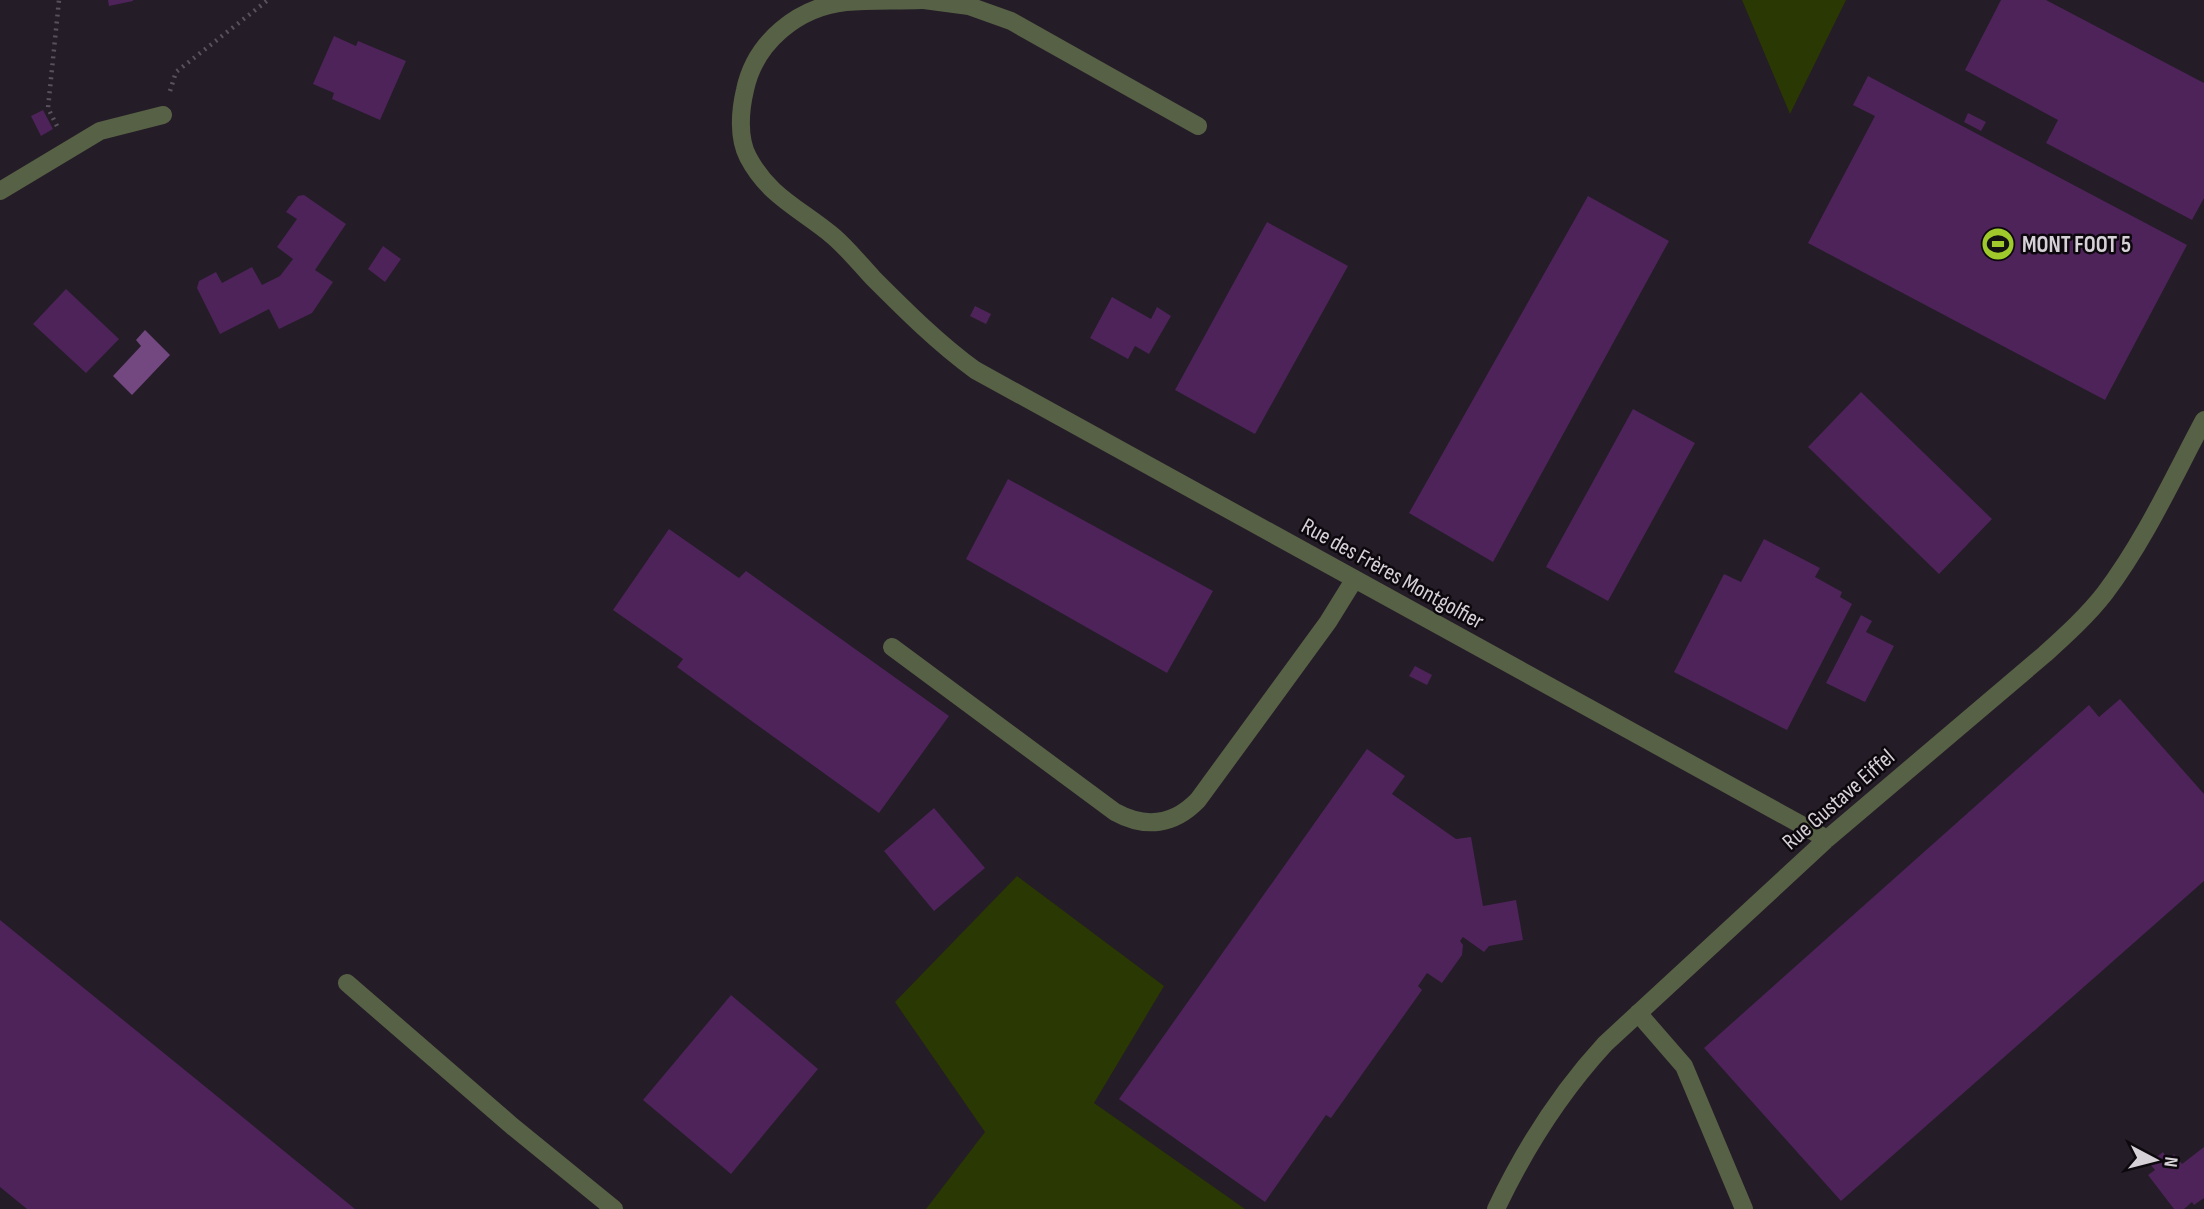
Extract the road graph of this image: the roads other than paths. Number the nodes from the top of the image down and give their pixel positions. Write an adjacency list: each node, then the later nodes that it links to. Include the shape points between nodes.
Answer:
1 (922, 0): 3 (street, Rue des Frères Montgolfier, via 970,6 1011,21); 6 (street, Rue des Frères Montgolfier, via 825,6 785,26 768,42 747,81 741,105 747,155 766,186 833,236 939,343 975,370)
2 (163, 115): 4 (street, via 100,131)
3 (1198, 126)
4 (0, 191)
5 (2204, 420): 8 (street, Rue Gustave Eiffel, via 2127,561 2095,604 2045,654)
6 (1354, 580): 7 (street, via 1198,800 1187,811 1158,823 1143,823 1115,812); 8 (street, Rue des Frères Montgolfier)
7 (892, 647)
8 (1827, 839): 10 (street, Rue Gustave Eiffel)
9 (347, 983): 11 (street)
10 (1638, 1013): 12 (street, Rue Gustave Eiffel, via 1579,1073 1546,1117); 13 (street, via 1684,1066)
11 (606, 1207)
12 (1496, 1209)
13 (1744, 1209)

